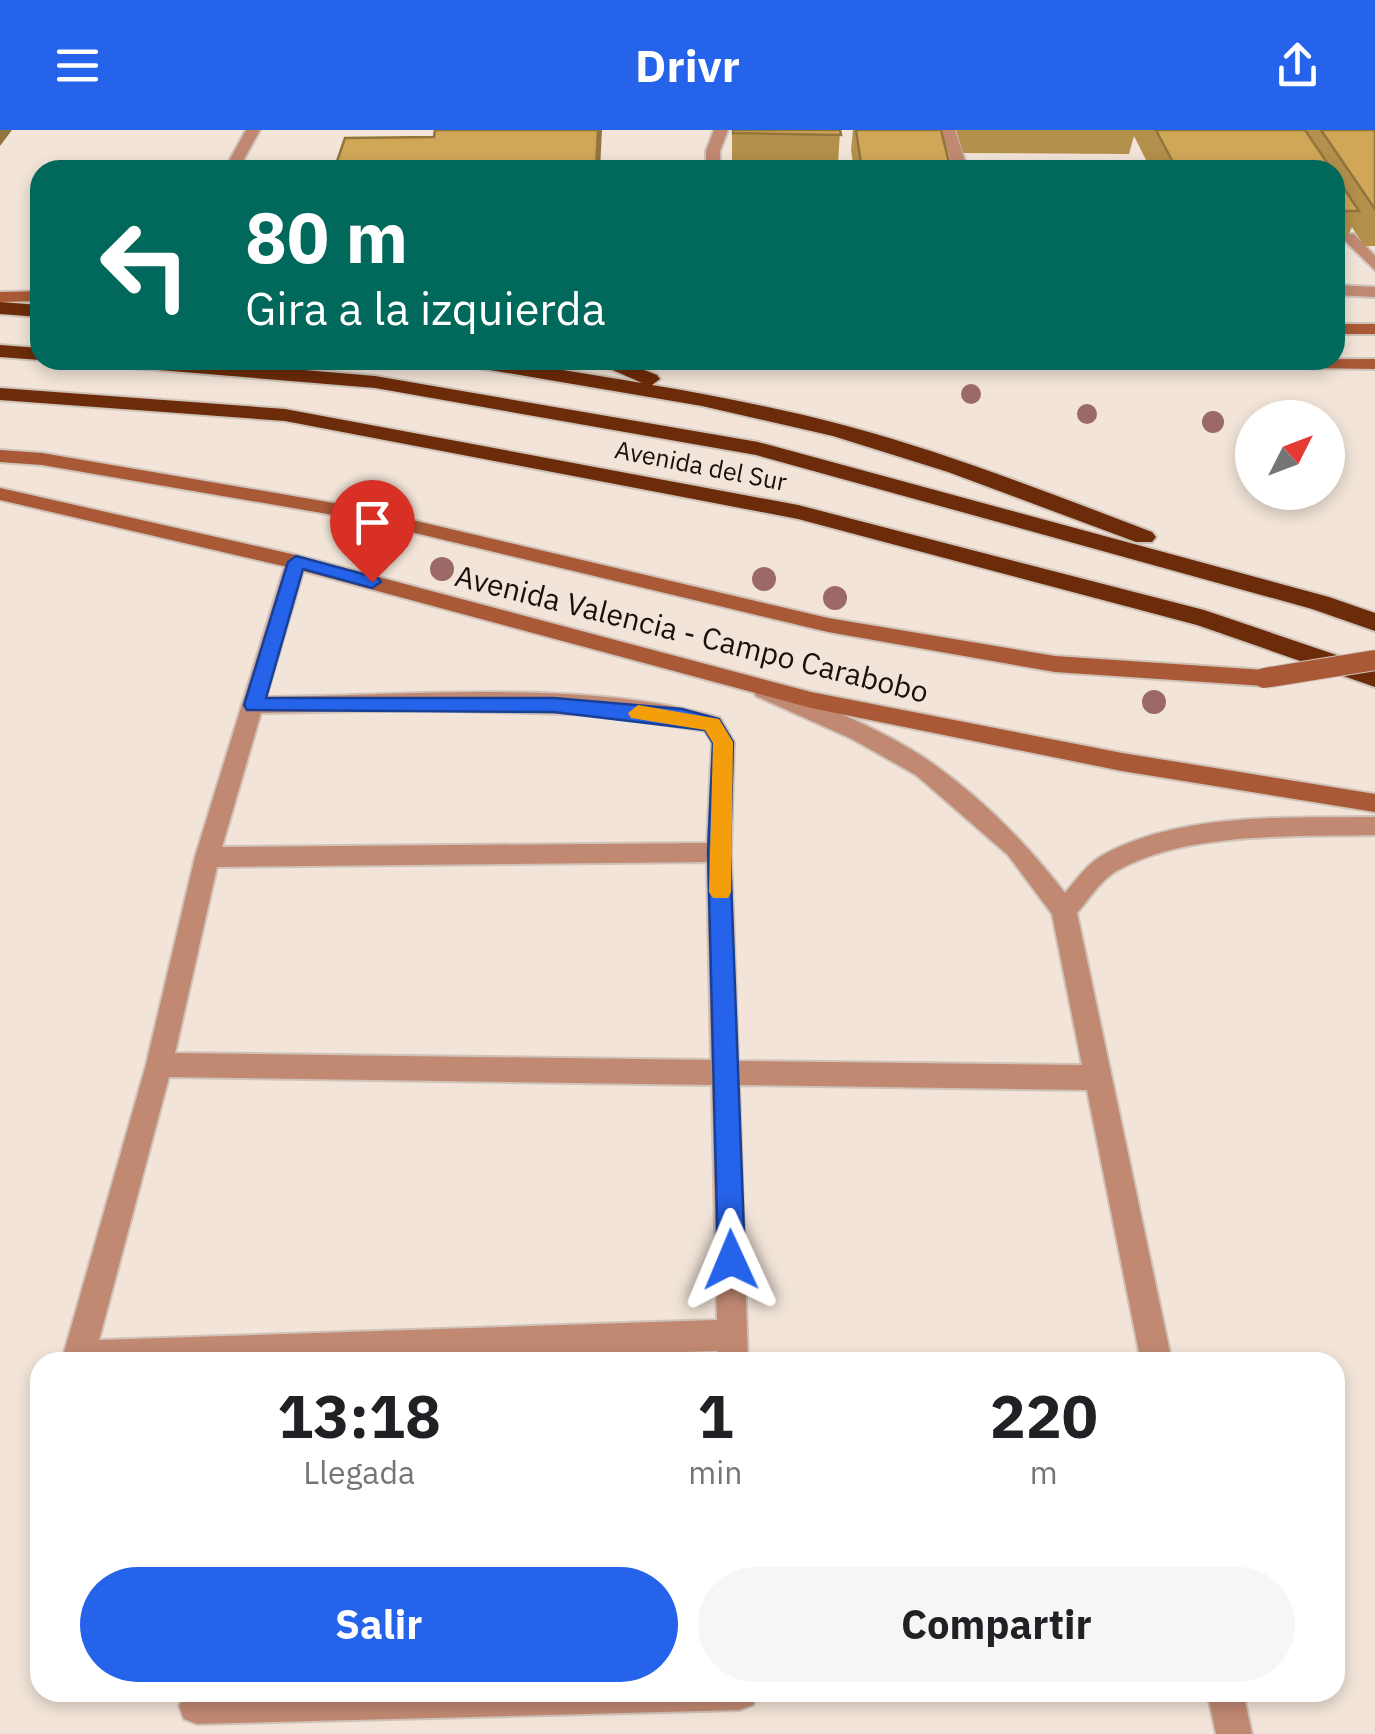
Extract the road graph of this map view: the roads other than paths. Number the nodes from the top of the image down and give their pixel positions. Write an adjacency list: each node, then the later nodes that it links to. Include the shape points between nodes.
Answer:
1 (253, 130): 4 (street)
2 (721, 130): 5 (street)
3 (948, 130): 6 (street)
4 (237, 160)
5 (713, 160)
6 (958, 160)
7 (1349, 237): 8 (street)
8 (1375, 265)
9 (1345, 290): 10 (street)
10 (1375, 292)
11 (30, 296): 12 (street)
12 (0, 297)
13 (0, 308): 14 (highway)
14 (30, 310)
15 (1345, 329): 16 (street)
16 (1375, 329)
17 (0, 351): 18 (highway)
18 (30, 353)
19 (1345, 364): 20 (street)
20 (1375, 364)
21 (230, 370): 29 (highway, Avenida del Sur, via 375,382 758,449)
22 (522, 370): 25 (highway)
23 (625, 370): 25 (highway)
24 (0, 394): 32 (highway, Avenida del Sur, via 285,415 798,512 1204,618)
25 (708, 403): 29 (highway, via 858,437)
26 (0, 456): 31 (street, Avenida Valencia - Campo Carabobo, bridge, via 357,513 828,625 1055,664 1264,678)
27 (0, 494): 28 (street, Avenida Valencia - Campo Carabobo)
28 (296, 562): 33 (street, Avenida Valencia - Campo Carabobo); 34 (street)
29 (1320, 603): 30 (highway, Avenida del Sur)
30 (1375, 622)
31 (1375, 660)
32 (1375, 678)
33 (750, 684): 35 (street, Avenida Valencia - Campo Carabobo, via 1122,762); 39 (street, via 924,769 1016,848)
34 (254, 705): 37 (street, via 554,705 712,724 723,742); 38 (street)
35 (1375, 803)
36 (1375, 826): 39 (street, via 1278,828 1174,842 1110,862)
37 (719, 852): 38 (street); 41 (street)
38 (207, 857): 40 (street)
39 (1064, 911): 42 (street)
40 (159, 1065): 41 (street); 44 (street)
41 (727, 1074): 42 (street); 43 (street)
42 (1099, 1078): 46 (street)
43 (733, 1349): 45 (street)
44 (80, 1352)
45 (453, 1352)
46 (1156, 1352)
47 (352, 1702): 49 (street)
48 (1227, 1702): 50 (street)
49 (197, 1706)
50 (1234, 1734)

